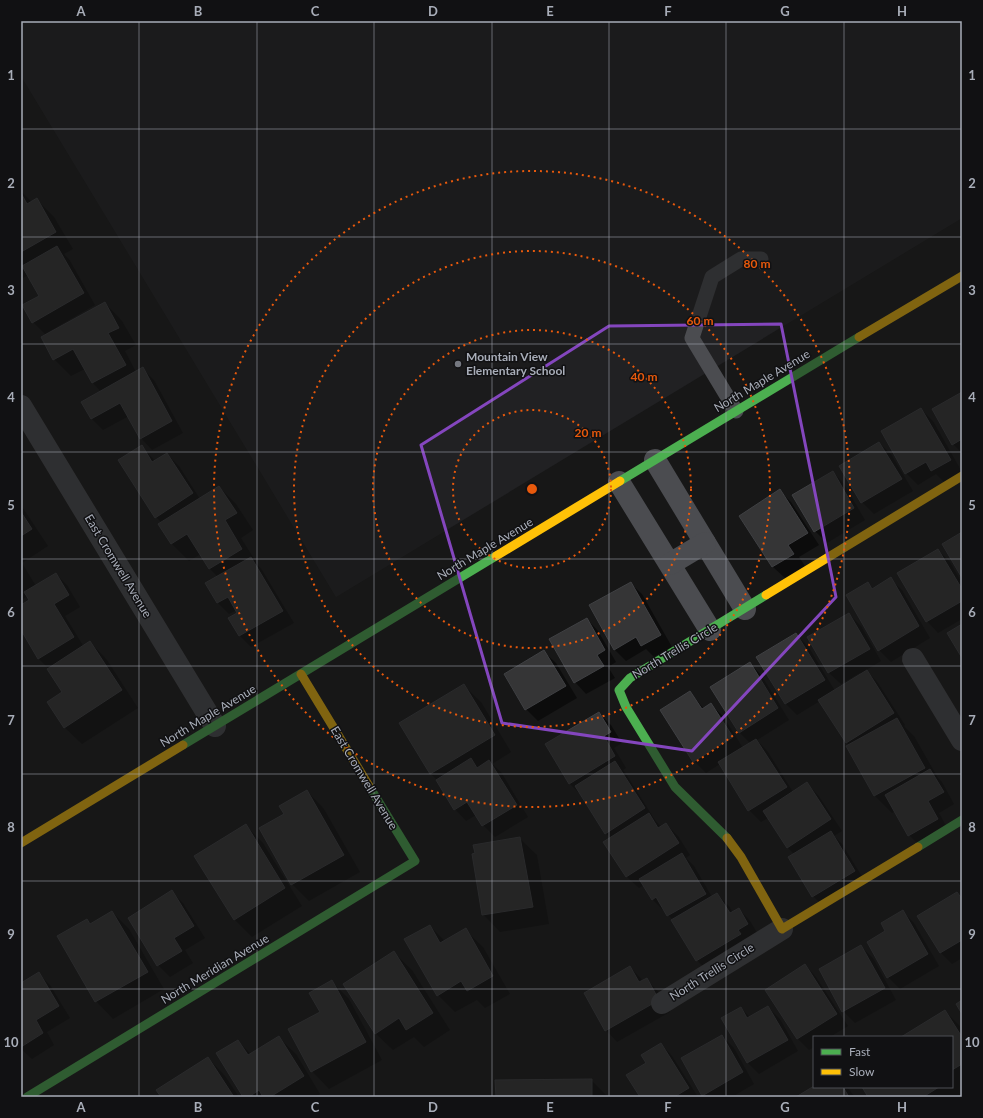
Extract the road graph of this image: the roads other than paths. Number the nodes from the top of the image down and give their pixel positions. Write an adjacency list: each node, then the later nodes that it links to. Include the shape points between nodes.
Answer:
1 (760, 259): 4 (lane, via 741,259 712,277 692,338)
2 (962, 276): 4 (street, North Maple Avenue)
3 (21, 406): 14 (street, East Cromwell Avenue)
4 (736, 411): 5 (street, North Maple Avenue)
5 (655, 460): 7 (street, North Maple Avenue); 8 (street)
6 (962, 476): 10 (street, North Trellis Circle)
7 (619, 482): 9 (street); 13 (street, North Maple Avenue)
8 (705, 543): 9 (street); 10 (street)
9 (670, 564): 11 (street)
10 (745, 609): 11 (street, North Trellis Circle)
11 (710, 630): 19 (street, North Trellis Circle, via 630,678 618,690 675,787 723,833 741,856)
12 (913, 659): 15 (street)
13 (301, 674): 14 (street, North Maple Avenue); 18 (street, East Cromwell Avenue)
14 (215, 726): 17 (street, North Maple Avenue)
15 (962, 740)
16 (962, 820): 19 (street, North Trellis Circle)
17 (21, 843)
18 (415, 861): 21 (street, North Meridian Avenue)
19 (782, 929): 20 (street, North Trellis Circle)
20 (662, 1003)
21 (27, 1097)

